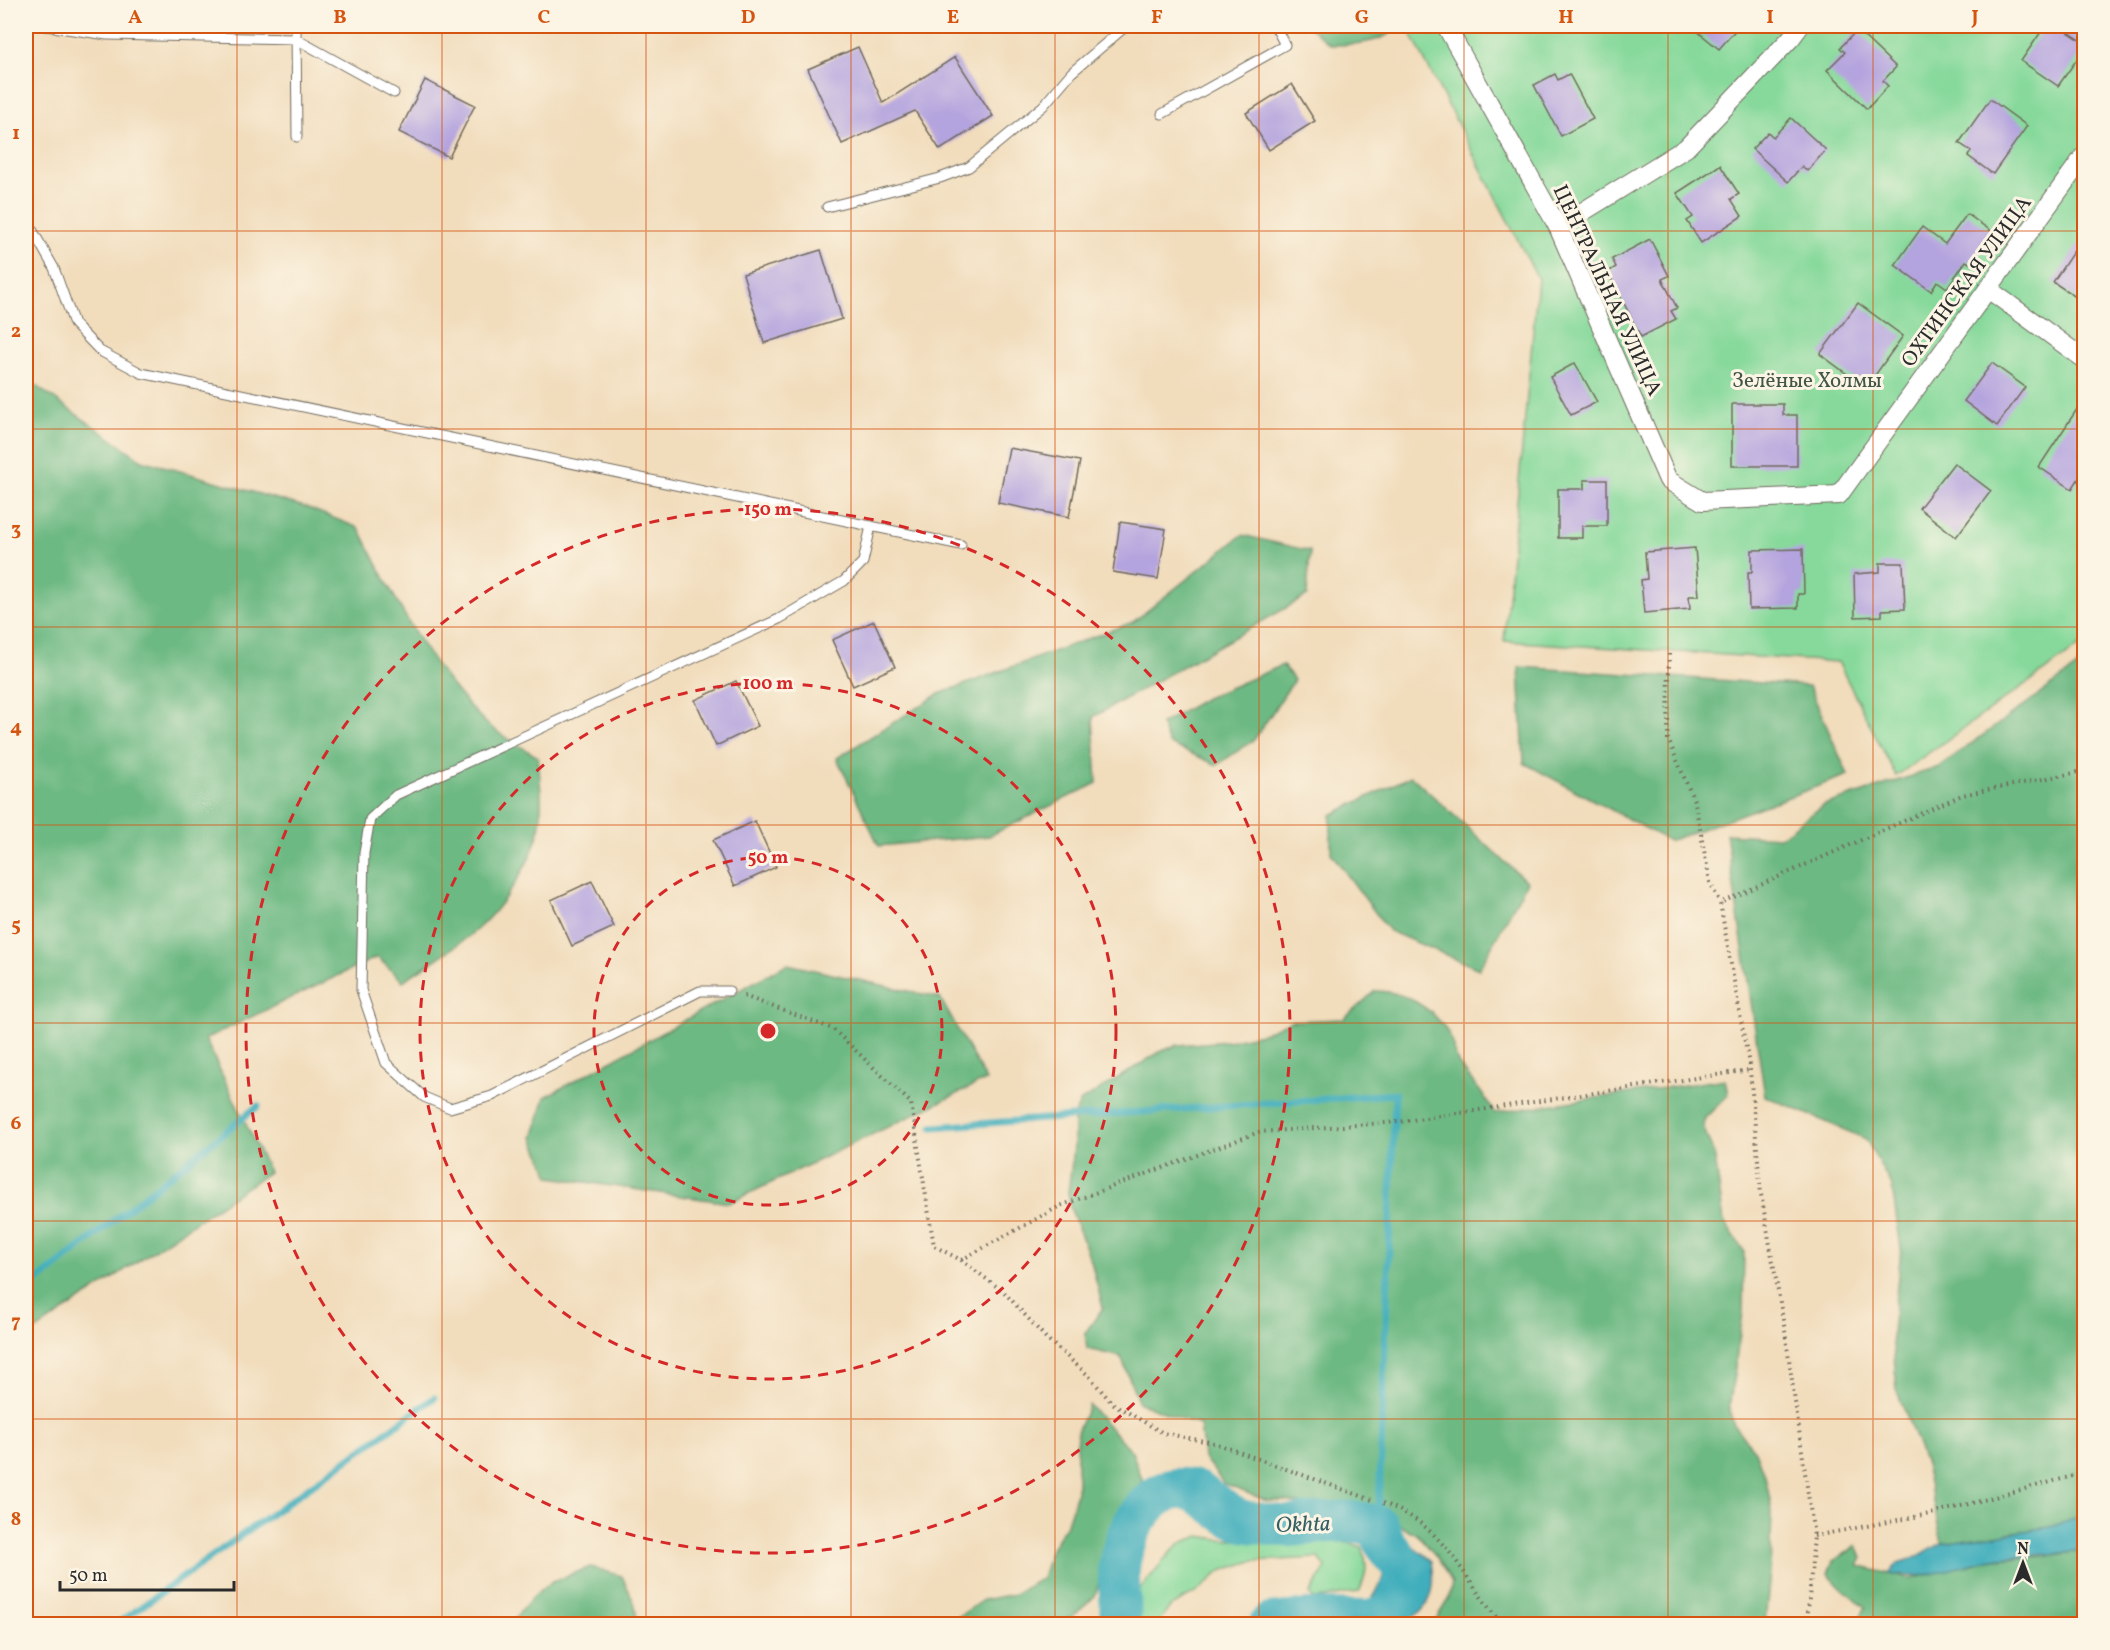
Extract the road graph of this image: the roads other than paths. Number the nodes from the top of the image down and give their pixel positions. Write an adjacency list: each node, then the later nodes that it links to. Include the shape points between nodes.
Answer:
1 (46, 26): 7 (lane, via 107,35)
2 (296, 26): 7 (lane)
3 (1126, 26): 12 (lane, via 1071,73 1043,106 969,167)
4 (1275, 26): 9 (lane, via 1286,45)
5 (1446, 26): 14 (street, ЦЕНТРАЛЬНАЯ УЛИЦА)
6 (1800, 26): 14 (street, via 1686,148)
7 (296, 39): 8 (lane); 10 (lane)
8 (394, 93)
9 (1162, 114)
10 (297, 137)
11 (2085, 156): 15 (street, ОХТИНСКАЯ УЛИЦА)
12 (827, 207)
13 (26, 219): 18 (lane, via 54,268 74,324 100,351 141,373)
14 (1558, 227): 17 (street, ЦЕНТРАЛЬНАЯ УЛИЦА, via 1668,480)
15 (1988, 289): 16 (street); 17 (street, ОХТИНСКАЯ УЛИЦА, via 1839,495)
16 (2085, 358)
17 (1702, 501)
18 (871, 526): 19 (lane); 20 (lane, via 863,562 844,581 789,614 396,795 370,819 364,853 361,990 386,1063 424,1097 450,1108 492,1096 700,991)
19 (961, 545)
20 (729, 991)

